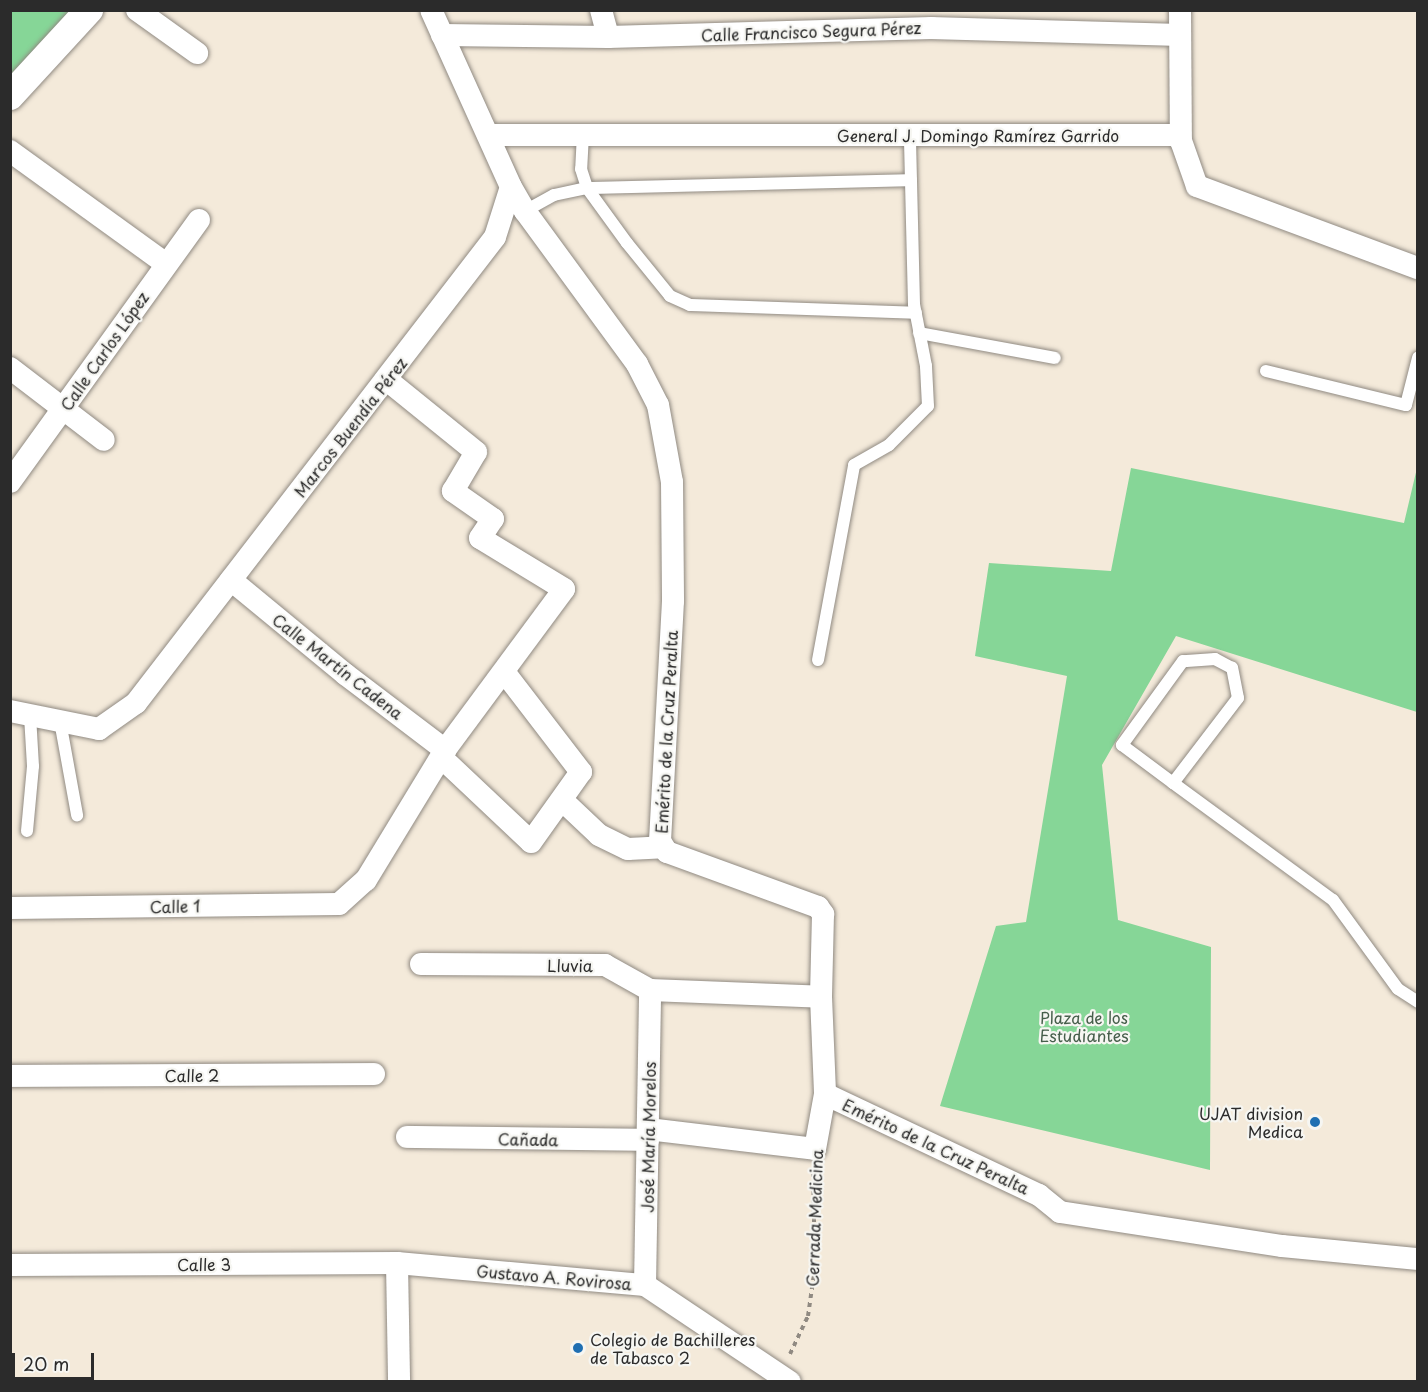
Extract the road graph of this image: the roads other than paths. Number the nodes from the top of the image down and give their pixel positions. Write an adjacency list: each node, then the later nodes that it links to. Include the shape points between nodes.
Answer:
1 (89, 10): 12 (street)
2 (137, 10): 11 (street)
3 (431, 10): 8 (street)
4 (601, 10): 10 (street)
5 (1180, 10): 9 (street)
6 (932, 19): 7 (street, Calle Francisco Segura Pérez); 10 (street, Calle Francisco Segura Pérez)
7 (1056, 20): 9 (street, Calle Francisco Segura Pérez)
8 (442, 35): 10 (street, Calle Francisco Segura Pérez); 14 (street)
9 (1179, 35): 16 (street)
10 (608, 37)
11 (197, 53)
12 (10, 96)
13 (583, 134): 14 (street, General J. Domingo Ramírez Garrido); 15 (street, General J. Domingo Ramírez Garrido); 20 (lane, via 581,169)
14 (488, 135): 19 (street)
15 (910, 135): 16 (street, General J. Domingo Ramírez Garrido, via 1179,135); 18 (lane)
16 (1181, 141): 24 (street, via 1197,186)
17 (10, 152): 23 (street)
18 (911, 180): 20 (lane); 25 (lane)
19 (511, 187): 21 (street, Emérito de la Cruz Peralta); 31 (street, Marcos Buendía Pérez, via 495,237)
20 (587, 188): 21 (lane, via 554,195); 25 (lane, via 670,296 690,305)
21 (525, 211): 45 (street, Emérito de la Cruz Peralta, via 637,364 658,405 672,494 673,602 660,841)
22 (199, 220): 23 (street, Calle Carlos López)
23 (165, 263): 32 (street, Calle Carlos López)
24 (1418, 268)
25 (916, 313): 26 (lane)
26 (919, 333): 27 (lane); 36 (lane, via 928,406 890,445 854,465)
27 (1055, 358)
28 (1418, 358): 30 (lane, via 1406,405)
29 (10, 368): 32 (street)
30 (1266, 371)
31 (387, 380): 35 (street, Marcos Buendía Pérez); 37 (street, via 476,452 453,491 493,519 480,538 564,589)
32 (64, 409): 33 (street); 34 (street, Calle Carlos López)
33 (104, 440)
34 (10, 482)
35 (231, 580): 39 (street, Marcos Buendía Pérez, via 136,703 99,729); 40 (street, Calle Martín Cadena)
36 (818, 660)
37 (505, 673): 40 (street); 42 (street, via 581,772)
38 (20, 713): 39 (street, Marcos Buendía Pérez); 44 (lane, via 33,766)
39 (60, 721): 43 (lane)
40 (443, 754): 42 (street, Calle Martín Cadena, via 531,842); 46 (street, Calle 1, via 366,880 339,904)
41 (1173, 783): 41 (lane, via 1122,745 1183,661 1215,659 1233,668 1238,698); 50 (lane, via 1333,900 1398,988)
42 (562, 800): 45 (street, via 599,836 627,849)
43 (77, 815)
44 (27, 831)
45 (663, 847): 49 (street, Emérito de la Cruz Peralta, via 667,852 818,907 823,914)
46 (10, 908)
47 (421, 964): 48 (street, Lluvia, via 605,965)
48 (650, 990): 49 (street, Lluvia); 54 (street, José María Morelos)
49 (821, 997): 53 (street, Emérito de la Cruz Peralta)
50 (1418, 1002)
51 (374, 1074): 52 (street, Calle 2)
52 (10, 1076)
53 (825, 1094): 56 (street, Cerrada Medicina); 57 (street, Emérito de la Cruz Peralta, via 1039,1195 1060,1212 1282,1246)
54 (648, 1135): 55 (street, Cañada); 56 (street, Cañada); 60 (street, José María Morelos)
55 (408, 1137)
56 (815, 1149)
57 (1418, 1259)
58 (398, 1263): 59 (street, Calle 3); 60 (street, Gustavo A. Rovirosa); 62 (street)
59 (10, 1265)
60 (645, 1285): 61 (street, Gustavo A. Rovirosa)
61 (785, 1377)
62 (399, 1382)

